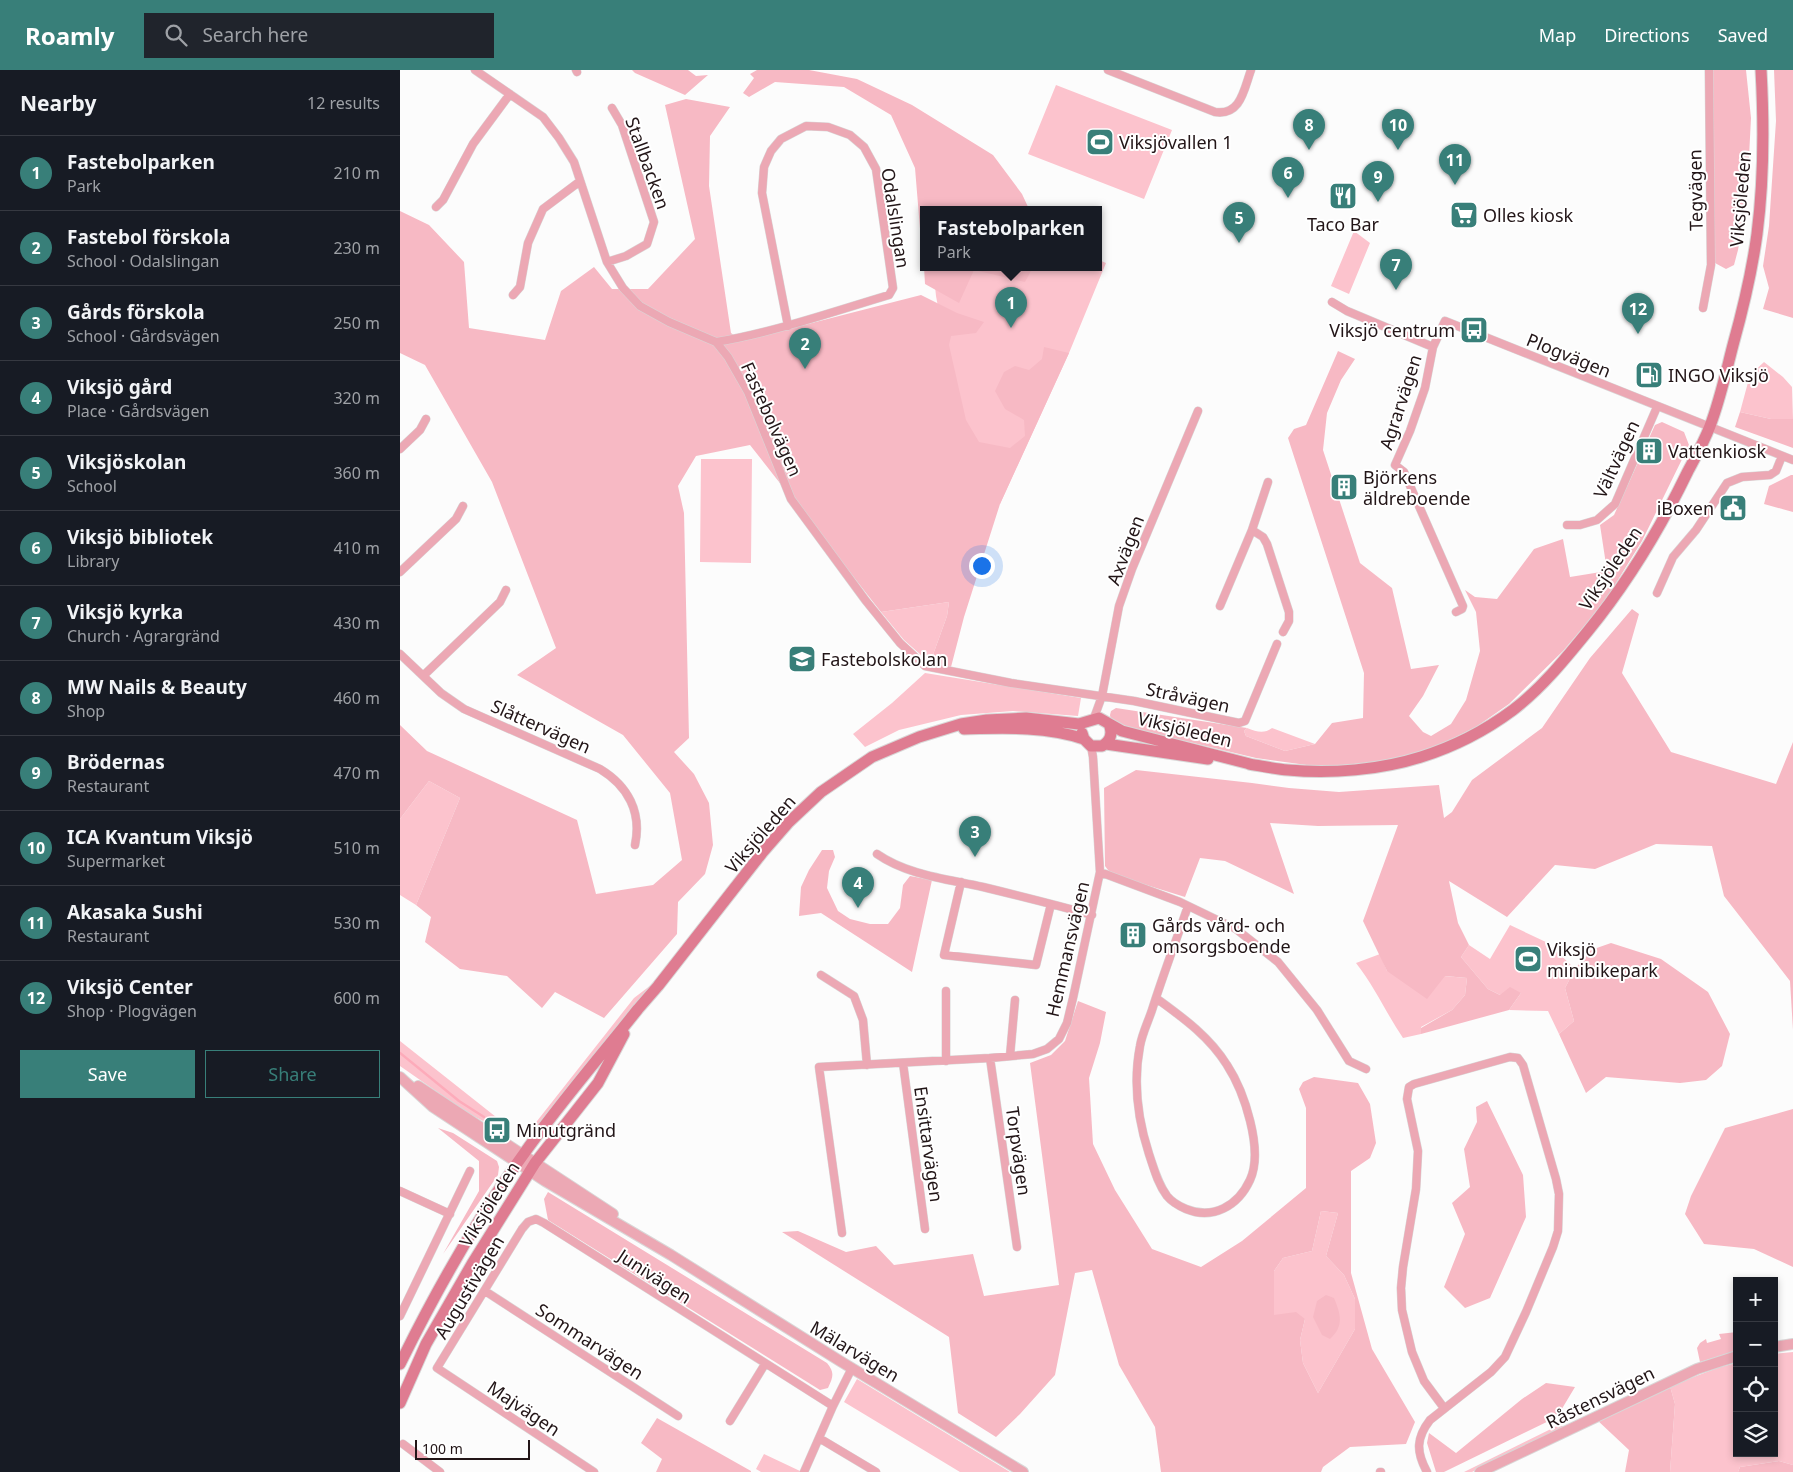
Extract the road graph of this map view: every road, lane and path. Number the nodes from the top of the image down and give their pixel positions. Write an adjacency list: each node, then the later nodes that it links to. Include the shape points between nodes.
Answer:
1 (474, 70): 6 (street)
2 (1108, 70): 3 (street, via 1225,114 1234,110)
3 (1252, 70)
4 (1708, 70): 13 (street, Tegvägen, via 1711,265)
5 (1761, 70): 21 (main road, Viksjöleden, via 1762,184 1757,235 1745,298)
6 (510, 94): 8 (street, via 543,117 560,138 574,162); 9 (street, via 473,144 444,200)
7 (612, 108): 10 (street, Stallbacken, via 622,126 654,222 647,244)
8 (579, 182): 10 (street); 11 (street, via 543,208 528,243 520,287)
9 (436, 207)
10 (607, 262): 16 (street, via 623,288 640,306)
11 (513, 295)
12 (1332, 302): 17 (street)
13 (1703, 308)
14 (1445, 321): 17 (street, Agrarvägen); 18 (street, Plogvägen)
15 (788, 326): 15 (street, Odalslingan, via 889,295 893,288 876,169 864,148 850,135 828,127 806,126 781,139 764,167 762,193); 16 (street, Odalslingan)
16 (716, 342): 38 (street, Fastebolvägen, via 748,392 791,499 866,601 900,643 925,666)
17 (1433, 347): 33 (street, Agrarvägen, via 1425,388 1395,465 1404,472 1463,606)
18 (1657, 407): 21 (street, Plogvägen); 27 (street, Vältvägen, via 1615,504 1597,520)
19 (1198, 412): 38 (street, Axvägen, via 1119,606)
20 (426, 419): 22 (street, via 420,430)
21 (1710, 428): 23 (street, Plogvägen); 42 (main road, Viksjöleden, via 1650,543 1606,609 1568,656 1514,710 1448,747 1388,765 1323,771)
22 (400, 449)
23 (1782, 456): 24 (street, Plogvägen); 31 (street, via 1776,471 1770,476 1742,477 1727,483 1696,530 1673,557)
24 (1793, 460)
25 (1268, 482): 28 (street)
26 (463, 506): 29 (street, via 456,519)
27 (1567, 525)
28 (1252, 530): 32 (street); 34 (street, via 1267,544 1289,612 1289,621)
29 (400, 572)
30 (506, 590): 37 (street, via 500,602)
31 (1656, 593)
32 (1220, 606)
33 (1456, 612)
34 (1283, 632)
35 (1277, 644): 38 (street, Stråvägen, via 1245,721 1239,723)
36 (400, 654): 37 (street, Slåttervägen)
37 (423, 676): 43 (street, Slåttervägen, via 440,693 464,709 612,776 632,804 638,831)
38 (1102, 696): 39 (street, Axvägen)
39 (1098, 720): 40 (main road, Viksjöleden, via 1079,724 1026,718 987,720); 41 (main road, via 1082,730); 41 (main road, via 1111,733 1110,739); 42 (main road, Viksjöleden, via 1122,731)
40 (945, 730): 41 (main road, Viksjöleden, via 1023,729 1071,734); 54 (main road, Viksjöleden, via 872,757 821,792 762,853)
41 (1095, 746): 42 (main road, Viksjöleden); 45 (street, Hemmansvägen)
42 (1254, 765)
43 (635, 845)
44 (876, 854): 46 (street, via 910,870)
45 (1100, 872): 48 (street); 49 (street, Hemmansvägen)
46 (961, 882): 47 (street); 47 (street, via 944,955 1036,965)
47 (1051, 904): 49 (street)
48 (1188, 906): 52 (street); 60 (street, via 1236,929 1278,962 1317,1010 1349,1061)
49 (1092, 915): 55 (street, Hemmansvägen, via 1067,1022 1059,1039 1033,1054)
50 (821, 975): 59 (street, via 854,996 863,1020)
51 (946, 991): 57 (street)
52 (1156, 998): 52 (street, via 1140,1046 1137,1091 1140,1124 1158,1179 1168,1198 1197,1214 1214,1212 1241,1195 1251,1179 1255,1154 1252,1128 1243,1095 1212,1044)
53 (1015, 1000): 55 (street)
54 (638, 1008): 62 (main road, Viksjöleden); 63 (main road, Viksjöleden, via 598,1083)
55 (1010, 1056): 56 (street, Hemmansvägen)
56 (990, 1058): 57 (street, Hemmansvägen); 70 (street, Torpvägen)
57 (946, 1061): 58 (street, Hemmansvägen)
58 (903, 1063): 59 (street, Hemmansvägen); 68 (street, Ensittarvägen)
59 (866, 1064): 69 (street, Hemmansvägen, via 819,1067)
60 (1366, 1070)
61 (400, 1075): 62 (street, Mälarvägen)
62 (520, 1159): 63 (street, Mälarvägen); 76 (main road, Viksjöleden, via 460,1250)
63 (533, 1167): 79 (street, Mälarvägen, via 599,1204 671,1255); 80 (main road, Viksjöleden, via 451,1298)
64 (470, 1171): 66 (street)
65 (400, 1191): 66 (street)
66 (450, 1214): 72 (street)
67 (528, 1222): 71 (street, Augustivägen); 77 (street, Junivägen, via 536,1219 544,1223)
68 (925, 1229)
69 (842, 1233)
70 (1017, 1247)
71 (485, 1291): 78 (street, Augustivägen); 83 (street, Sommarvägen)
72 (400, 1316)
73 (1793, 1344): 74 (street)
74 (1778, 1346)
75 (1733, 1357): 93 (street, Råstensvägen, via 1697,1369)
76 (400, 1364)
77 (765, 1364): 81 (street, Junivägen); 84 (street)
78 (437, 1368): 89 (street, Majvägen)
79 (852, 1368): 81 (street); 92 (street, Mälarvägen)
80 (400, 1403)
81 (833, 1406): 85 (street)
82 (1444, 1408): 82 (street, via 1491,1372 1505,1357 1558,1231 1556,1179 1523,1065 1518,1058 1510,1057 1409,1087 1407,1099 1418,1151 1416,1189 1402,1274 1402,1310 1412,1352 1424,1381); 88 (street, via 1422,1430 1419,1441)
83 (678, 1416)
84 (730, 1421)
85 (819, 1438): 90 (street); 91 (street)
86 (403, 1444): 87 (street)
87 (435, 1471)
88 (1424, 1471)
89 (594, 1472)
90 (804, 1472)
91 (876, 1472)
92 (1023, 1472)
93 (1480, 1472)

